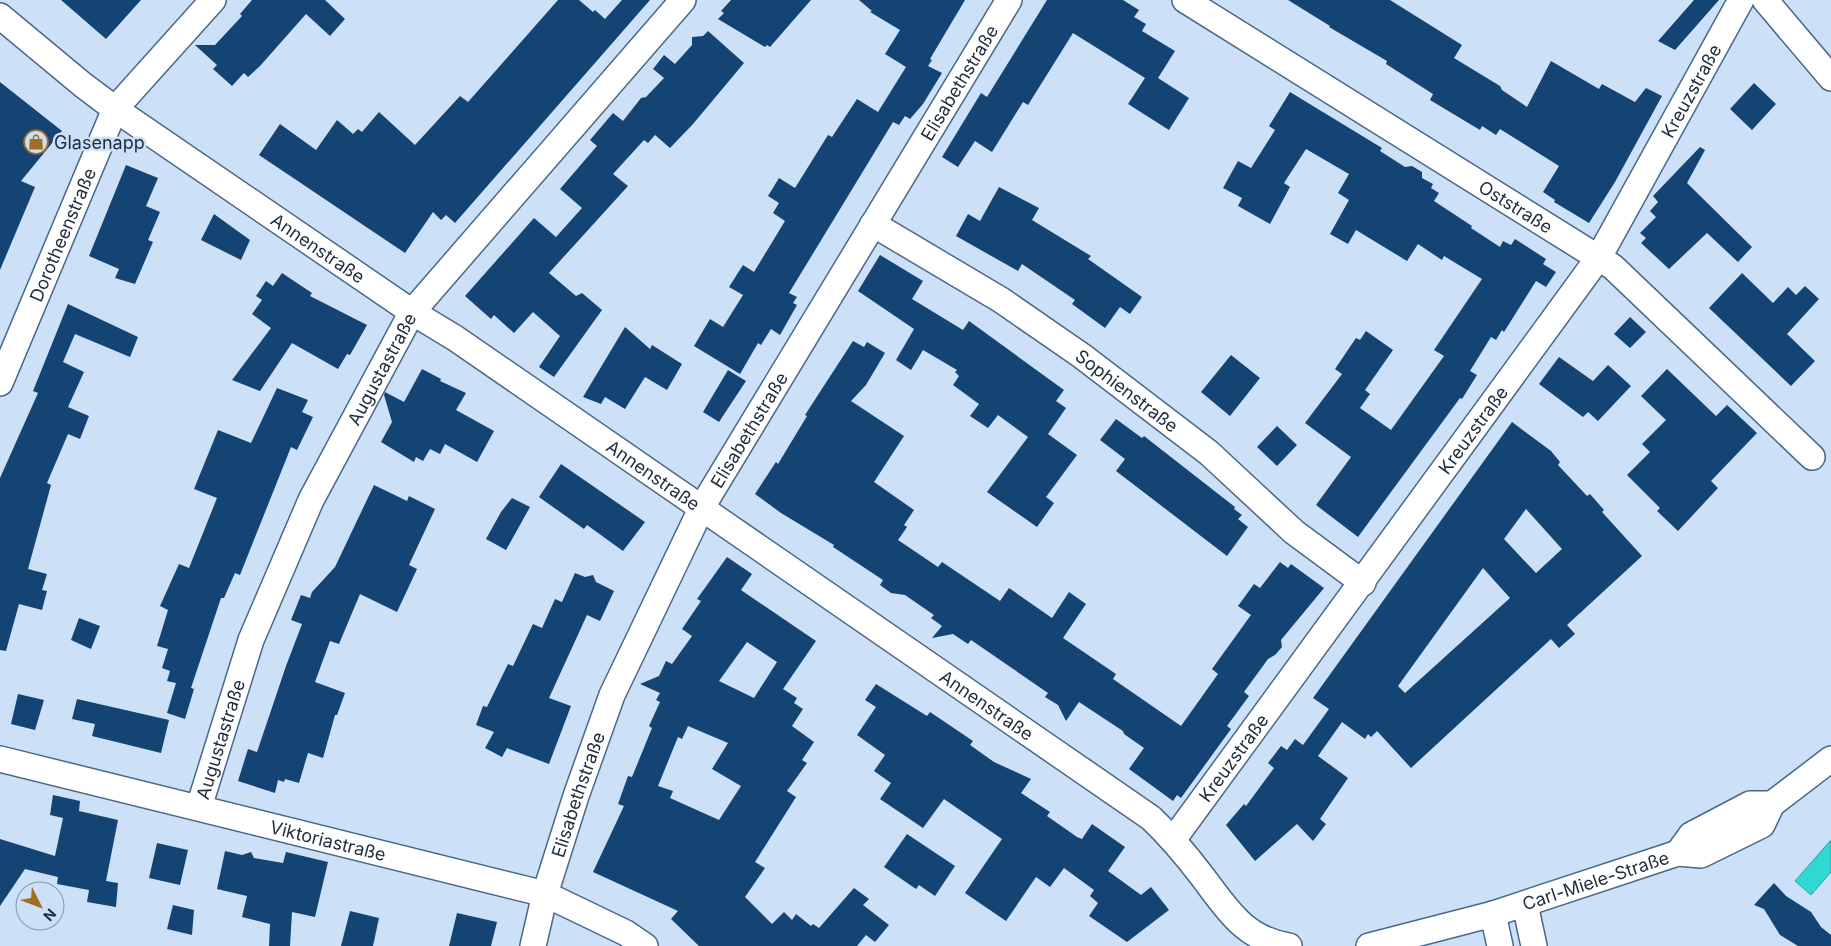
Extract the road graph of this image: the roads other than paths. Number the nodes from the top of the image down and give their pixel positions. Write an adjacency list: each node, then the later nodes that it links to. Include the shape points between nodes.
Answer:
1 (213, 0): 9 (street, Dorotheenstraße)
2 (683, 0): 12 (street, Augustastraße)
3 (1008, 0): 10 (street, Elisabethstraße)
4 (1184, 0): 11 (street, Oststraße)
5 (1740, 0): 11 (street, Kreuzstraße)
6 (1764, 0): 8 (street)
7 (0, 16): 9 (street, Annenstraße)
8 (1831, 78)
9 (115, 108): 12 (street, Annenstraße); 13 (street, Dorotheenstraße)
10 (873, 224): 15 (street, Elisabethstraße); 16 (street, Sophienstraße, via 1001,300 1082,356 1209,453 1294,532)
11 (1599, 258): 14 (street, Oststraße, via 1613,267); 16 (street, Kreuzstraße)
12 (412, 312): 15 (street, Annenstraße); 19 (street, Augustastraße, via 311,500 254,632)
13 (0, 383)
14 (1812, 457)
15 (702, 507): 20 (street, Annenstraße, via 1151,818); 21 (street, Elisabethstraße, via 612,695)
16 (1363, 583): 20 (street, Kreuzstraße)
17 (0, 758): 19 (street, Viktoriastraße)
18 (1831, 759): 22 (street, Carl-Miele-Straße, via 1772,804 1762,825 1730,842 1700,855 1678,852)
19 (199, 807): 21 (street, Viktoriastraße)
20 (1173, 840): 26 (street, Annenstraße, via 1229,914 1244,928)
21 (545, 894): 24 (street, Elisabethstraße); 25 (street, Viktoriastraße, via 626,933)
22 (1525, 904): 23 (street); 29 (street, Carl-Miele-Straße)
23 (1493, 914): 27 (street); 28 (street)
24 (533, 946)
25 (645, 946)
26 (1290, 946)
27 (1369, 946)
28 (1500, 946)
29 (1534, 946)

